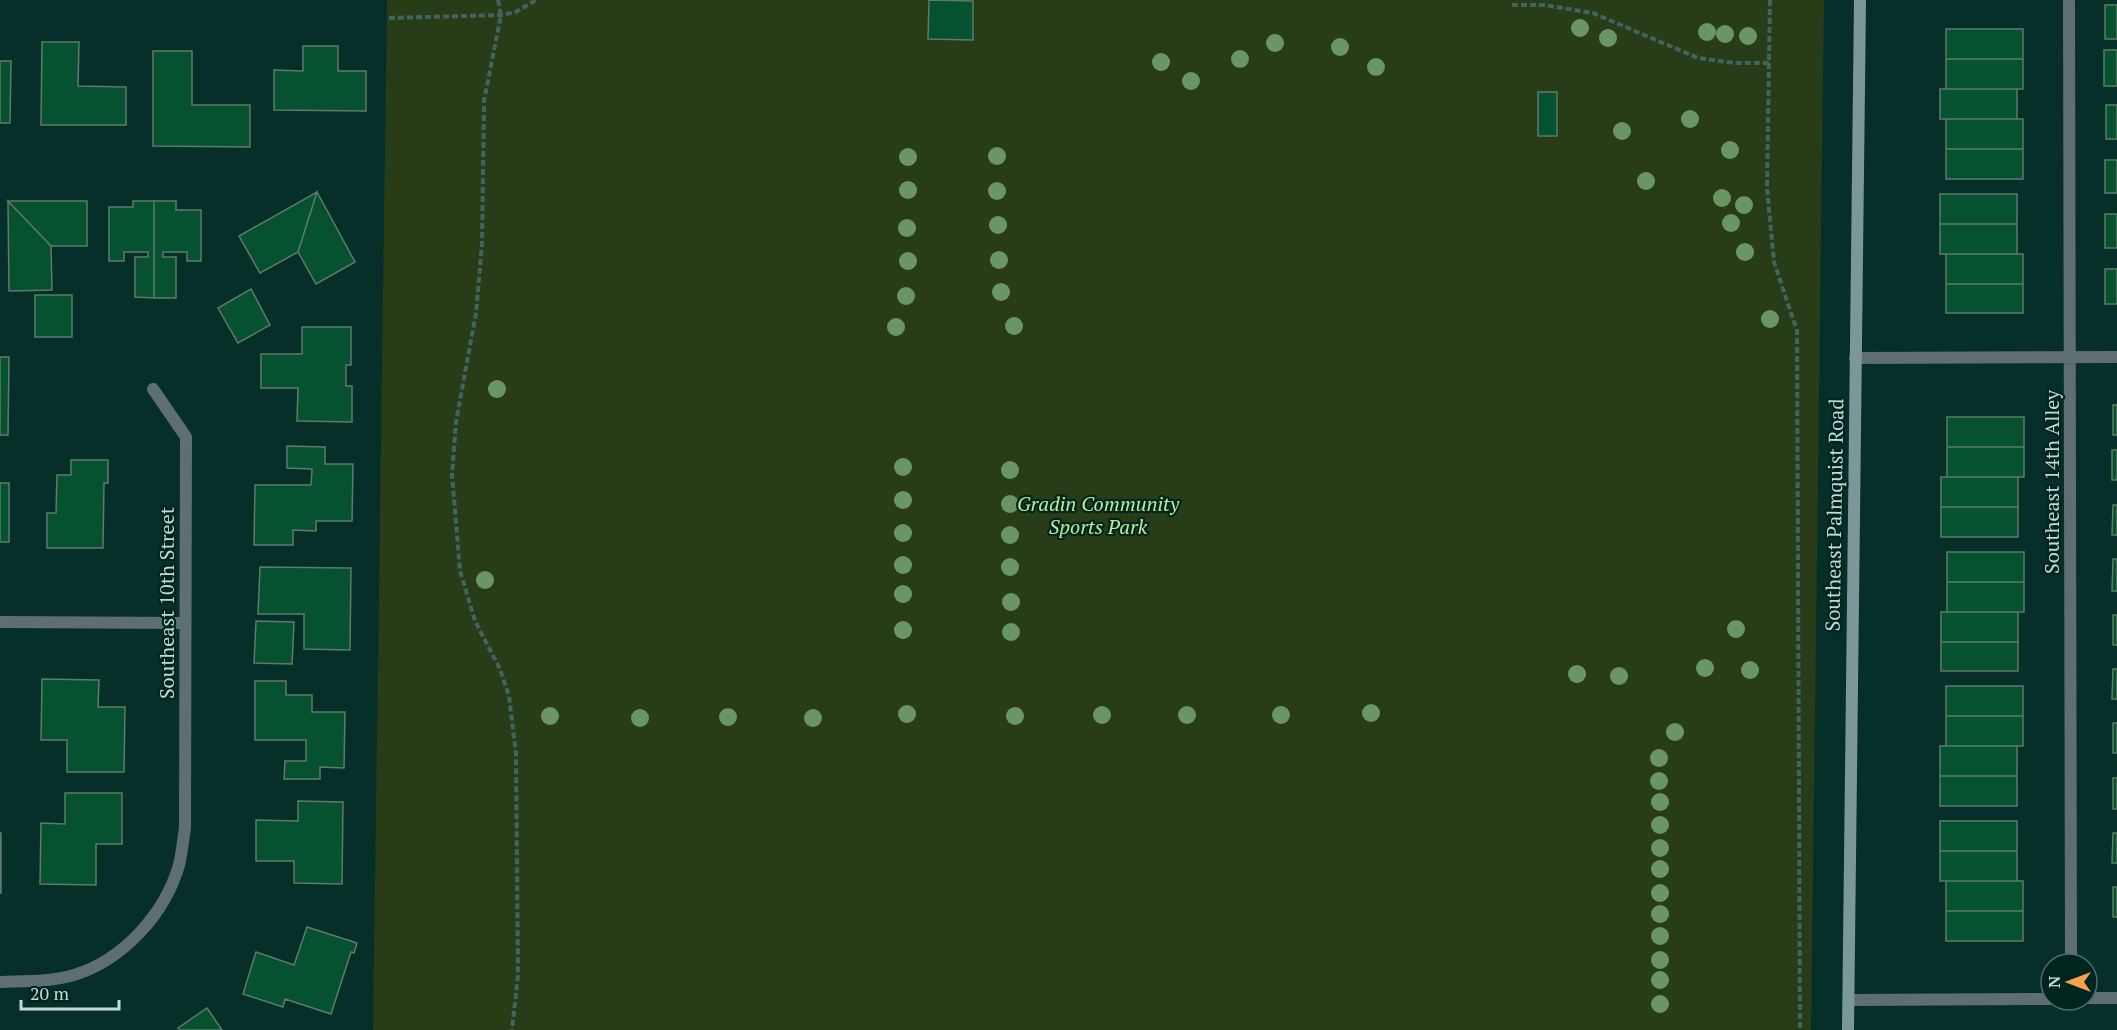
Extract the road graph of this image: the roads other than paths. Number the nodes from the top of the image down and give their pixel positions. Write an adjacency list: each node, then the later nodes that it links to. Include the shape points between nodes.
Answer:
1 (1860, 0): 5 (main road, Southeast Palmquist Road)
2 (2069, 0): 3 (street, Southeast 14th Alley)
3 (2070, 357): 4 (street); 5 (street); 9 (street, Southeast 14th Alley)
4 (2117, 357)
5 (1855, 358): 14 (main road, Southeast Palmquist Road)
6 (153, 389): 8 (street, Southeast 10th Street, via 186,437)
7 (0, 622): 8 (street)
8 (185, 623): 10 (street, Southeast 10th Street, via 185,828 179,865 164,902 140,933 110,958 74,975)
9 (2071, 952)
10 (0, 982)
11 (2099, 998): 12 (street)
12 (2117, 998)
13 (2039, 999): 14 (street)
14 (1849, 1000): 15 (main road, Southeast Palmquist Road)
15 (1848, 1030)

